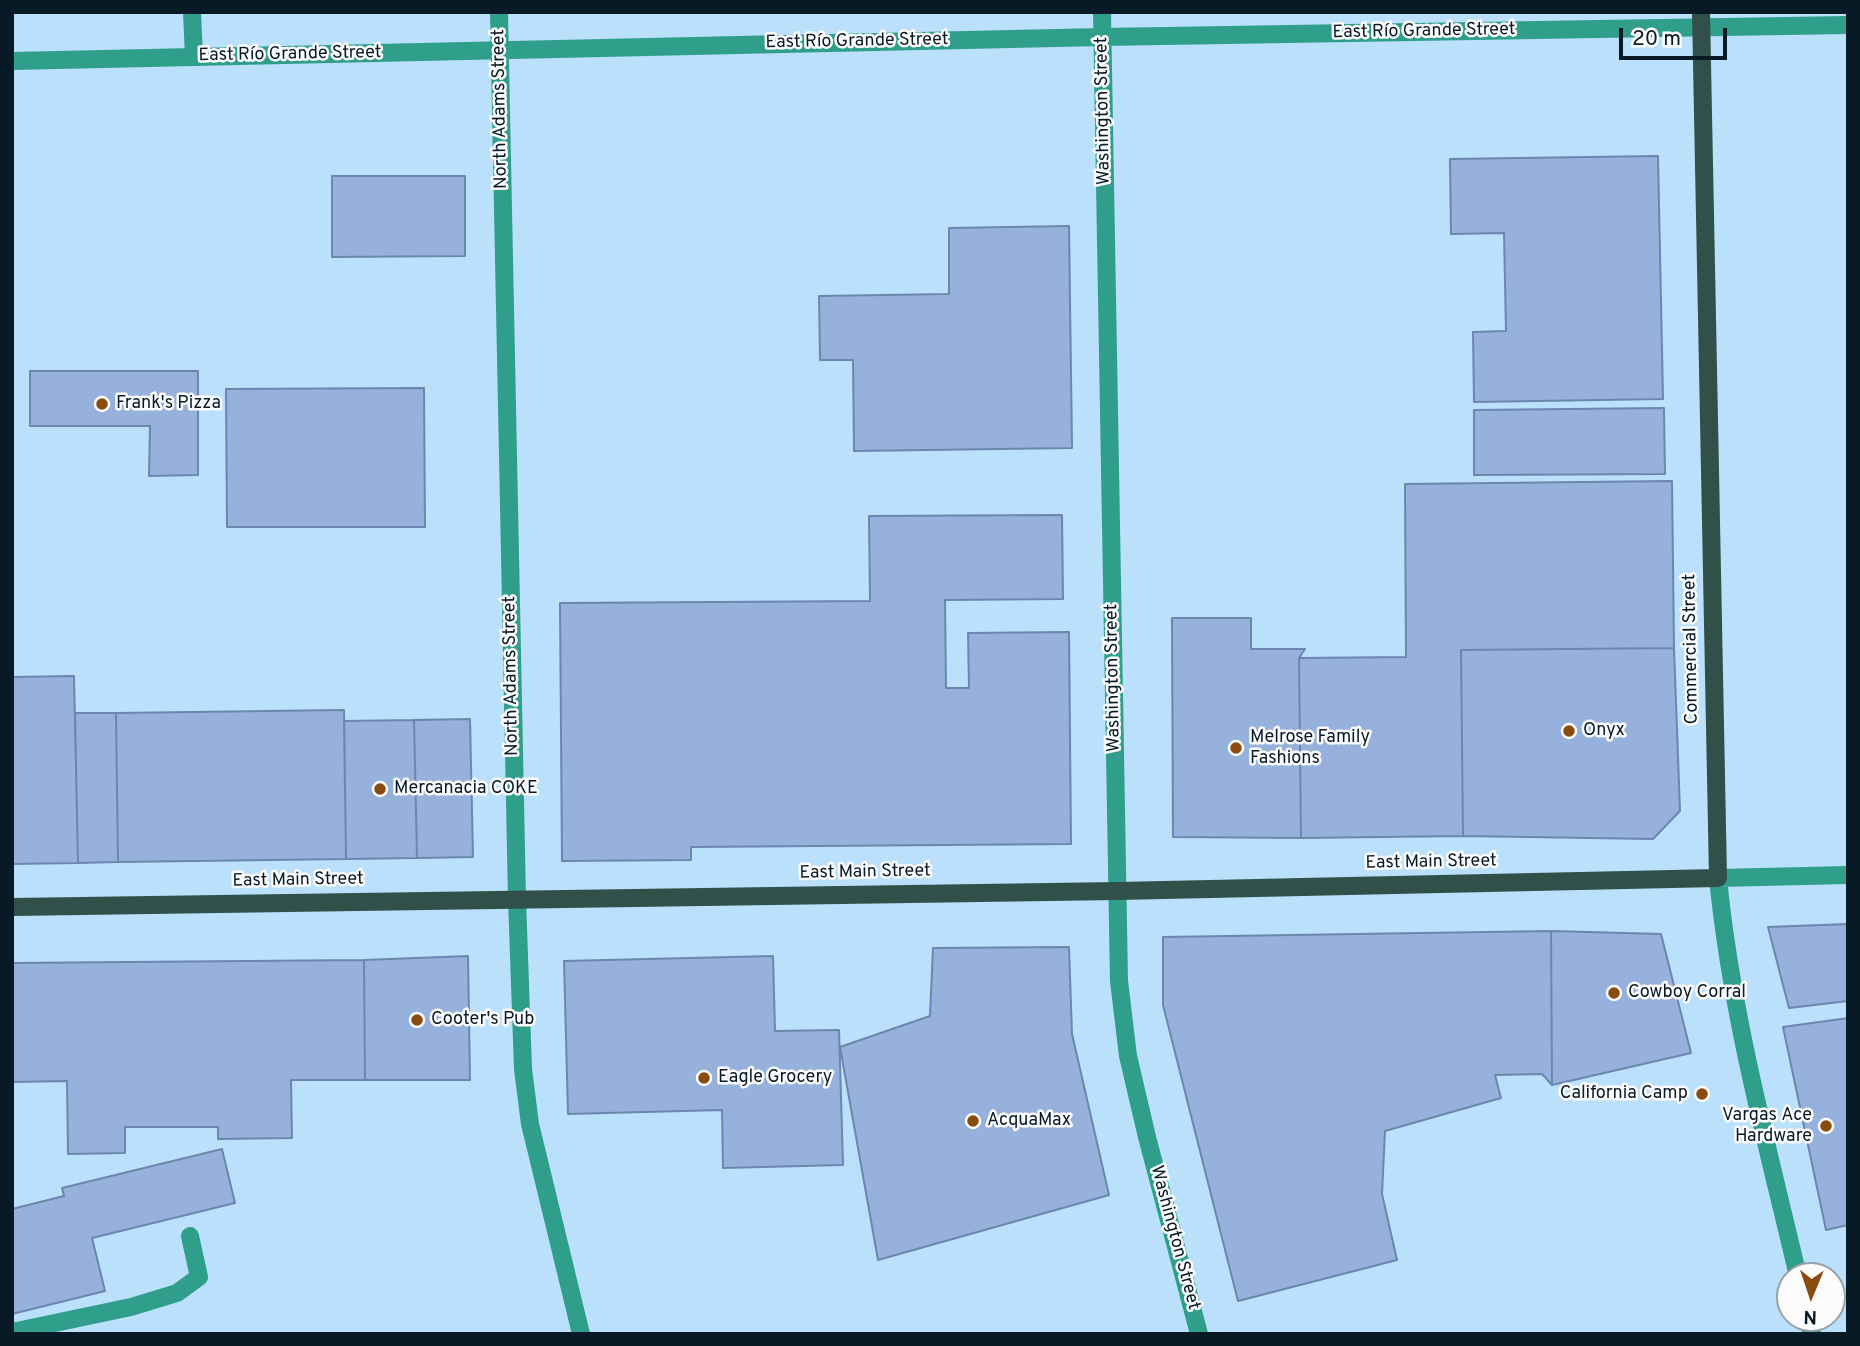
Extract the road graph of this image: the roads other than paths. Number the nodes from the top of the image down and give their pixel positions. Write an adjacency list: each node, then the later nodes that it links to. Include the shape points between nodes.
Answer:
1 (192, 12): 8 (street)
2 (499, 12): 7 (street, North Adams Street)
3 (1102, 12): 6 (street, Washington Street)
4 (1702, 20): 5 (street, East Río Grande Street); 6 (street, East Río Grande Street); 11 (main road, Commercial Street)
5 (1848, 25)
6 (1102, 37): 7 (street, East Río Grande Street); 12 (street, Washington Street)
7 (499, 50): 8 (street, East Río Grande Street); 13 (street, North Adams Street)
8 (194, 57): 9 (street, East Río Grande Street)
9 (12, 61)
10 (1848, 875): 11 (street)
11 (1718, 878): 12 (main road, East Main Street); 16 (street, Commercial Street, via 1740,1031)
12 (1118, 891): 13 (main road, East Main Street); 19 (street, Washington Street, via 1119,981 1128,1056)
13 (517, 898): 14 (main road, East Main Street); 18 (street, North Adams Street, via 523,1069 530,1124)
14 (12, 907)
15 (190, 1236): 17 (street, via 199,1277 177,1293)
16 (1795, 1262)
17 (12, 1332)
18 (580, 1334)
19 (1199, 1334)

